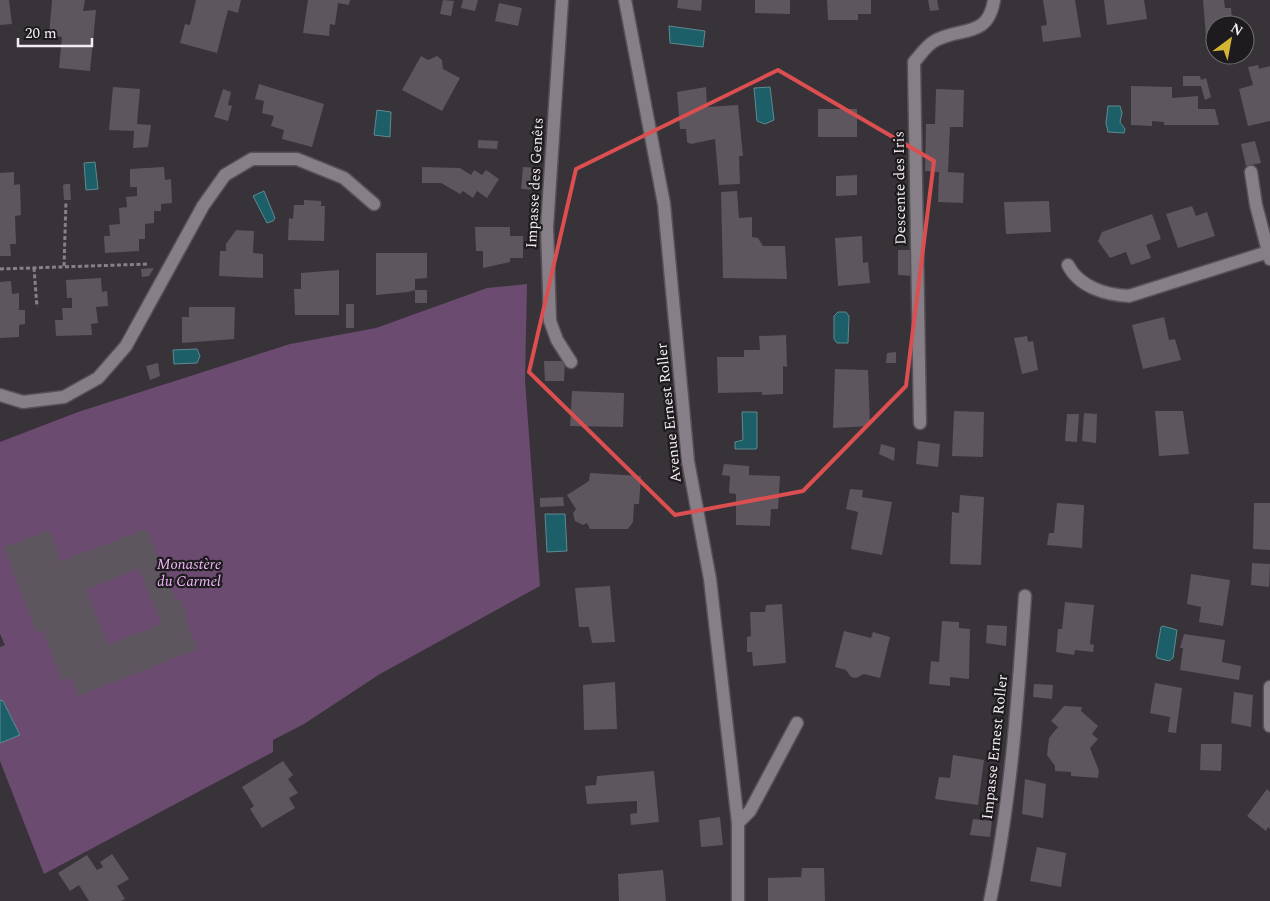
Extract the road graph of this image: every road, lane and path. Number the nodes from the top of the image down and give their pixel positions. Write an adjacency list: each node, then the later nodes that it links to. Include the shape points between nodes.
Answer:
1 (562, 0): 14 (street, Impasse des Genêts, via 547,227 550,321)
2 (625, 0): 21 (street, Avenue Ernest Roller, via 664,204 688,461 710,579)
3 (994, 0): 16 (street, Descente des Iris, via 992,13 984,25 933,42 914,62)
4 (1251, 172): 7 (street)
5 (66, 201): 10 (path)
6 (374, 204): 8 (street, via 344,178 297,159 252,159 225,175 203,206)
7 (1269, 255): 9 (street, via 1129,296 1111,295 1083,283 1073,276)
8 (172, 263): 10 (path); 15 (street, via 126,346 98,378 64,397 23,402)
9 (1068, 265)
10 (64, 266): 11 (path)
11 (34, 268): 12 (path); 13 (path)
12 (0, 269)
13 (37, 307)
14 (571, 362)
15 (0, 395)
16 (920, 423)
17 (1025, 596): 23 (street, Impasse Ernest Roller, via 1015,742)
18 (1270, 687): 20 (street)
19 (797, 723): 21 (street, via 750,810)
20 (1270, 726)
21 (738, 823): 22 (street, Avenue Ernest Roller)
22 (738, 901)
23 (990, 901)

